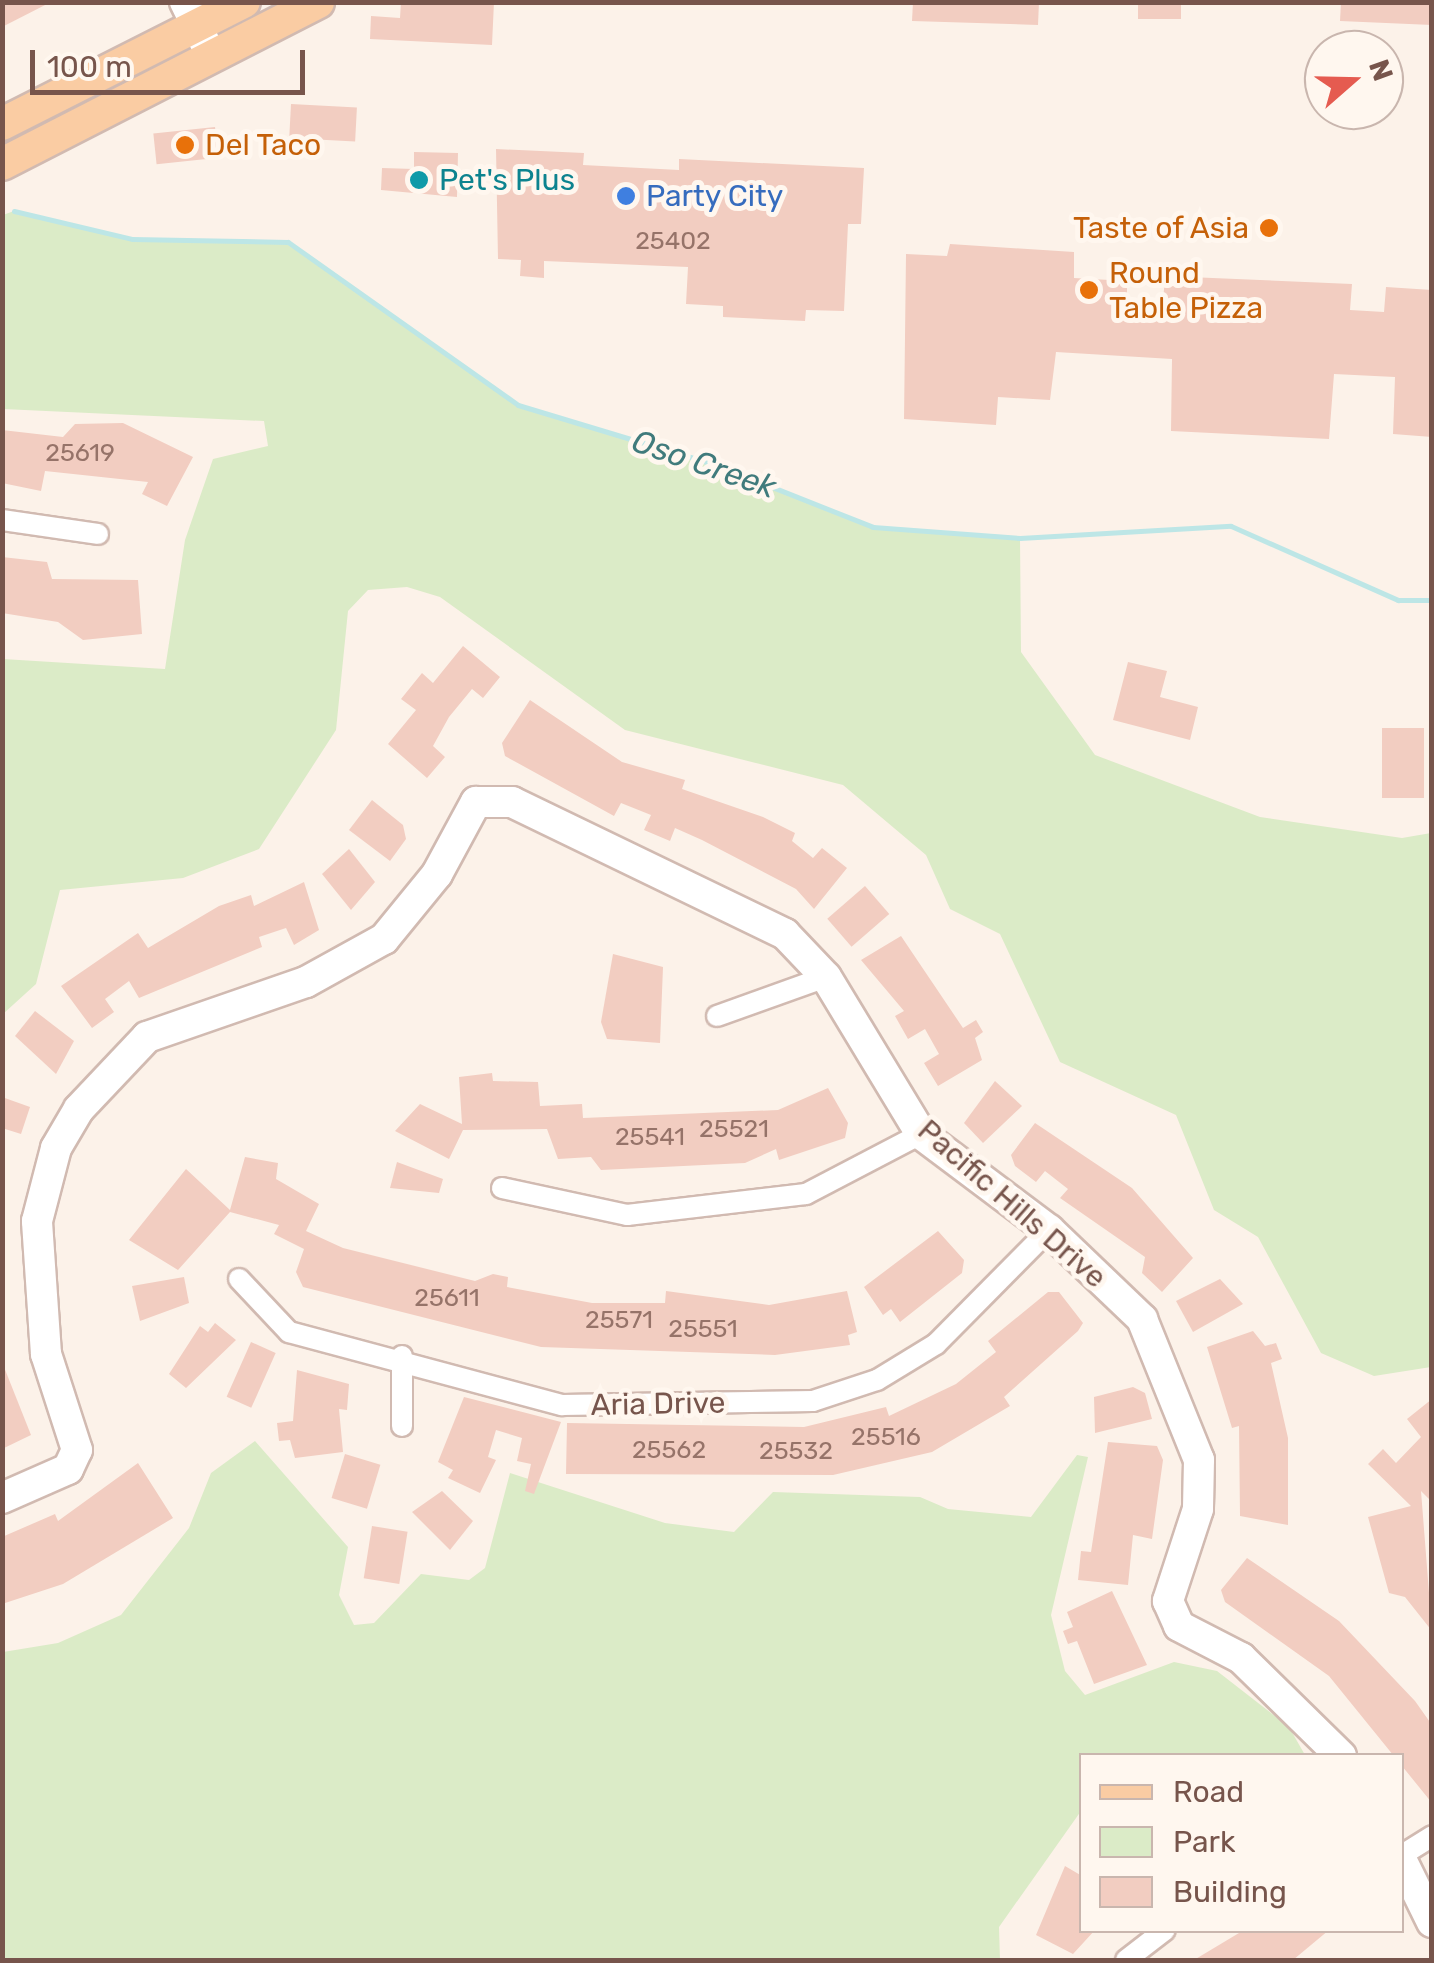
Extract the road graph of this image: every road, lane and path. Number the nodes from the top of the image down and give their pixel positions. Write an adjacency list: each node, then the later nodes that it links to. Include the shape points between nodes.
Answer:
1 (244, 2): 3 (main road)
2 (318, 2): 3 (main road)
3 (197, 28): 4 (main road); 5 (main road)
4 (2, 124)
5 (2, 164)
6 (2, 520): 7 (street)
7 (98, 534)
8 (826, 977): 9 (street); 10 (street, Pacific Hills Drive); 16 (street, Pacific Hills Drive, via 785,934 740,907 630,866 512,802 476,802 437,874 384,940 306,982 147,1037 79,1108 56,1148 37,1221 46,1354 77,1450 68,1469)
9 (717, 1016)
10 (921, 1134): 11 (street, via 806,1194 626,1215); 12 (street, Pacific Hills Drive)
11 (502, 1188)
12 (1049, 1230): 14 (street, Aria Drive, via 936,1344 877,1380 812,1401 562,1406); 17 (street, Pacific Hills Drive, via 1142,1318 1184,1408 1198,1493 1168,1601 1178,1626 1241,1658)
13 (239, 1279): 14 (street, Aria Drive, via 288,1332)
14 (402, 1356): 15 (street)
15 (402, 1426)
16 (2, 1498)
17 (1338, 1753)
18 (1432, 1836): 19 (street)
19 (1404, 1857)
20 (1404, 1862): 21 (street)
21 (1432, 1922)
22 (1161, 1933): 23 (street)
23 (1126, 1960)

